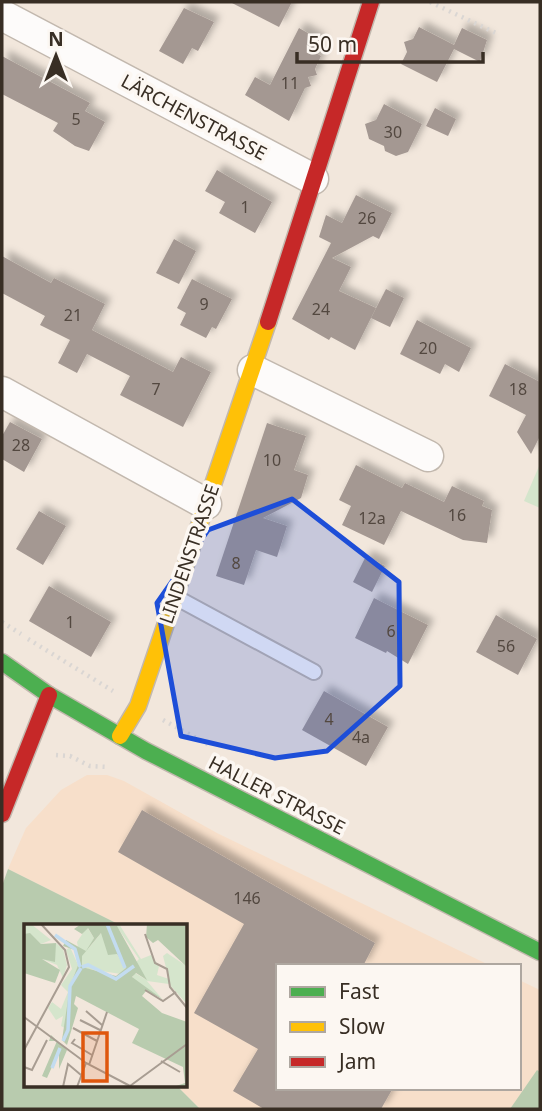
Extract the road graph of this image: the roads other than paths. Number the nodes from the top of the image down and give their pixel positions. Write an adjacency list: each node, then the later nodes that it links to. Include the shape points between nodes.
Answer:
1 (370, 2): 3 (street, LINDENSTRASSE)
2 (2, 15): 3 (street, LÄRCHENSTRASSE)
3 (313, 179): 4 (street, LINDENSTRASSE)
4 (253, 370): 6 (street); 7 (street, LINDENSTRASSE)
5 (2, 392): 7 (street)
6 (428, 456)
7 (206, 503): 8 (street, LINDENSTRASSE)
8 (174, 596): 10 (lane); 12 (street, LINDENSTRASSE, via 138,706)
9 (2, 662): 11 (street, HALLER STRASSE)
10 (314, 672)
11 (49, 695): 12 (street, HALLER STRASSE); 13 (street)
12 (120, 736): 14 (street, HALLER STRASSE)
13 (2, 814)
14 (540, 952)

